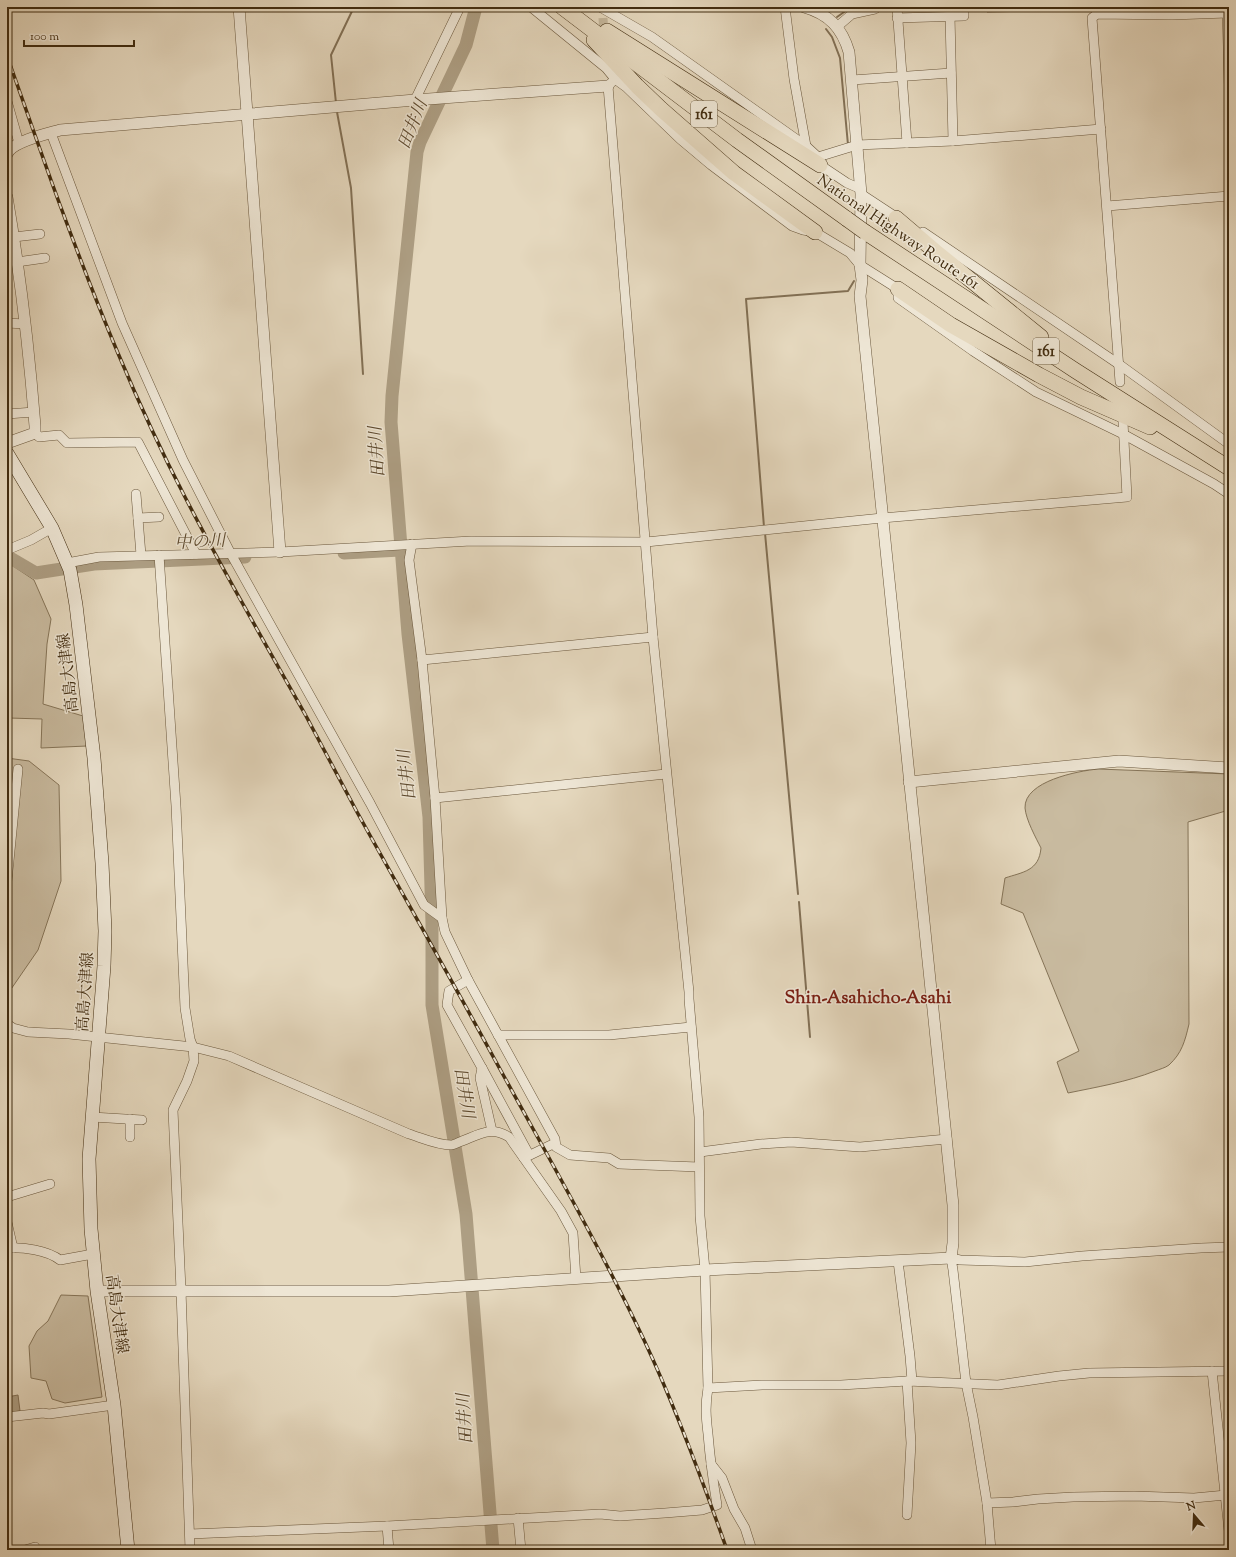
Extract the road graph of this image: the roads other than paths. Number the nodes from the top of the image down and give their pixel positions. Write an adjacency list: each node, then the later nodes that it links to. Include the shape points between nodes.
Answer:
1 (239, 7): 24 (street)
2 (460, 7): 22 (street)
3 (531, 7): 20 (street, via 606,66)
4 (785, 7): 31 (street)
5 (804, 7): 16 (street, via 817,11)
6 (877, 7): 16 (street, via 852,14)
7 (897, 7): 15 (street)
8 (931, 7): 14 (street)
9 (964, 7): 13 (street, via 964,16)
10 (564, 8): 33 (highway, via 628,43); 39 (highway, via 661,108 734,173); 57 (highway, National Highway Route 161 / 161, bridge, via 737,140 865,232)
11 (1227, 10): 21 (street); 25 (street, via 1172,15 1097,14 1092,18)
12 (602, 11): 31 (street, via 652,37)
13 (950, 16): 14 (street); 17 (street)
14 (931, 17): 15 (street)
15 (897, 18): 18 (street)
16 (838, 26): 19 (street, via 846,40)
17 (951, 73): 18 (street); 27 (street)
18 (902, 77): 19 (street); 28 (street)
19 (852, 80): 30 (street)
20 (612, 82): 22 (street); 39 (street, via 626,87 680,139 792,226); 66 (street)
21 (1229, 85)
22 (415, 100): 24 (street)
23 (7, 101): 29 (street)
24 (247, 115): 26 (street, via 60,130); 69 (street)
25 (1101, 129): 27 (street); 37 (street)
26 (51, 133): 29 (street); 71 (street, via 122,324 183,460)
27 (953, 141): 28 (street)
28 (907, 142): 30 (street)
29 (19, 143): 32 (street)
30 (858, 145): 33 (street); 34 (street)
31 (806, 146): 33 (street)
32 (7, 154)
33 (819, 161): 34 (street)
34 (861, 191): 38 (street); 44 (street)
35 (1229, 196): 37 (street)
36 (7, 197): 41 (street)
37 (1107, 206): 48 (street)
38 (896, 218): 48 (street, via 910,224); 57 (highway, via 1048,343 1168,423)
39 (815, 232): 44 (street, via 850,253)
40 (40, 234): 41 (street)
41 (14, 237): 43 (street)
42 (45, 258): 43 (street)
43 (17, 262): 47 (street)
44 (860, 265): 45 (street); 64 (street, via 860,303)
45 (898, 289): 54 (street, via 898,298 1036,392); 57 (highway, via 951,325 1039,376)
46 (7, 323): 47 (street)
47 (25, 324): 50 (street)
48 (1120, 366): 49 (street); 56 (street)
49 (1120, 382)
50 (34, 412): 51 (street); 53 (street)
51 (7, 414)
52 (1123, 422): 54 (street)
53 (34, 433): 55 (street); 70 (street, via 39,437 59,435 67,443 138,442)
54 (1124, 434): 61 (street); 64 (street, via 1127,497)
55 (7, 442)
56 (1229, 444)
57 (1200, 449): 59 (highway, National Highway Route 161 / 161)
58 (7, 453): 65 (main road, 高島大津線)
59 (1229, 468)
60 (136, 494): 63 (street)
61 (1229, 494)
62 (159, 516): 63 (street)
63 (138, 518): 72 (street)
64 (882, 518): 66 (street); 80 (street)
65 (52, 528): 68 (street); 74 (main road, 高島大津線)
66 (646, 542): 67 (street, via 471,541); 75 (street)
67 (412, 544): 69 (street); 76 (street, via 409,560)
68 (7, 550)
69 (280, 552): 71 (street)
70 (196, 554): 71 (street); 73 (street)
71 (232, 554): 83 (street, via 424,905)
72 (141, 555): 73 (street); 74 (street, via 99,557)
73 (159, 555): 89 (street, via 176,806 185,1008)
74 (68, 566): 88 (main road, 高島大津線, via 76,605 93,750 102,863 105,931)
75 (654, 637): 76 (street); 79 (street)
76 (422, 660): 81 (street)
77 (1229, 768): 80 (street, via 1119,761)
78 (18, 769): 82 (street)
79 (666, 774): 81 (street); 86 (street, via 689,985)
80 (909, 782): 96 (street)
81 (435, 798): 83 (street)
82 (7, 881)
83 (440, 917): 84 (street)
84 (468, 980): 87 (street); 90 (street, via 449,991 447,1005)
85 (7, 1024): 88 (street, via 28,1032)
86 (691, 1027): 87 (street, via 609,1034); 98 (street)
87 (498, 1035): 97 (street)
88 (98, 1037): 89 (street); 91 (main road, 高島大津線)
89 (193, 1047): 94 (street, via 229,1056 409,1134 431,1141 452,1145 477,1134); 111 (street, via 194,1061 173,1110)
90 (482, 1068): 94 (street, via 480,1078); 99 (street, via 527,1151)
91 (92, 1117): 92 (street); 106 (main road, 高島大津線, via 89,1159)
92 (130, 1119): 93 (street); 95 (street)
93 (142, 1120)
94 (492, 1131): 99 (street, via 509,1137)
95 (130, 1137)
96 (947, 1139): 98 (street, via 860,1146 791,1142); 107 (street, via 953,1204)
97 (555, 1143): 99 (street); 100 (street, via 556,1147 570,1155 609,1158 619,1164)
98 (700, 1152): 100 (street)
99 (524, 1158): 110 (street, via 573,1233)
100 (699, 1167): 109 (street)
101 (50, 1184): 102 (street)
102 (7, 1197)
103 (7, 1222): 104 (street)
104 (10, 1248): 106 (street, via 25,1248 60,1260)
105 (1229, 1248): 107 (street, via 1082,1256 1025,1262)
106 (93, 1254): 112 (main road, 高島大津線)
107 (951, 1258): 108 (street); 116 (street)
108 (898, 1261): 109 (street); 115 (street, via 910,1356)
109 (705, 1270): 110 (street); 117 (street)
110 (576, 1279): 111 (street, via 390,1291)
111 (181, 1290): 112 (street); 128 (street)
112 (97, 1291): 118 (main road, 高島大津線)
113 (1212, 1371): 114 (street); 116 (street, via 1089,1373 998,1385); 121 (street)
114 (1229, 1371)
115 (909, 1381): 116 (street); 117 (street); 124 (street, via 911,1443)
116 (966, 1383): 122 (street)
117 (708, 1388): 120 (street, via 705,1416)
118 (114, 1405): 119 (street); 131 (main road, 高島大津線)
119 (7, 1417)
120 (710, 1464): 125 (street, via 717,1505 702,1510 620,1516 600,1514); 135 (street, via 722,1478)
121 (1226, 1495): 122 (street, via 1194,1498 1073,1497); 123 (street)
122 (987, 1503): 136 (street)
123 (1228, 1513): 127 (street)
124 (908, 1515)
125 (518, 1518): 126 (street); 134 (street)
126 (387, 1526): 128 (street); 133 (street)
127 (1229, 1531)
128 (190, 1534): 132 (street)
129 (25, 1550): 130 (street, via 36,1547)
130 (36, 1550)
131 (128, 1550)
132 (190, 1550)
133 (389, 1550)
134 (521, 1550)
135 (752, 1550)
136 (991, 1550)

